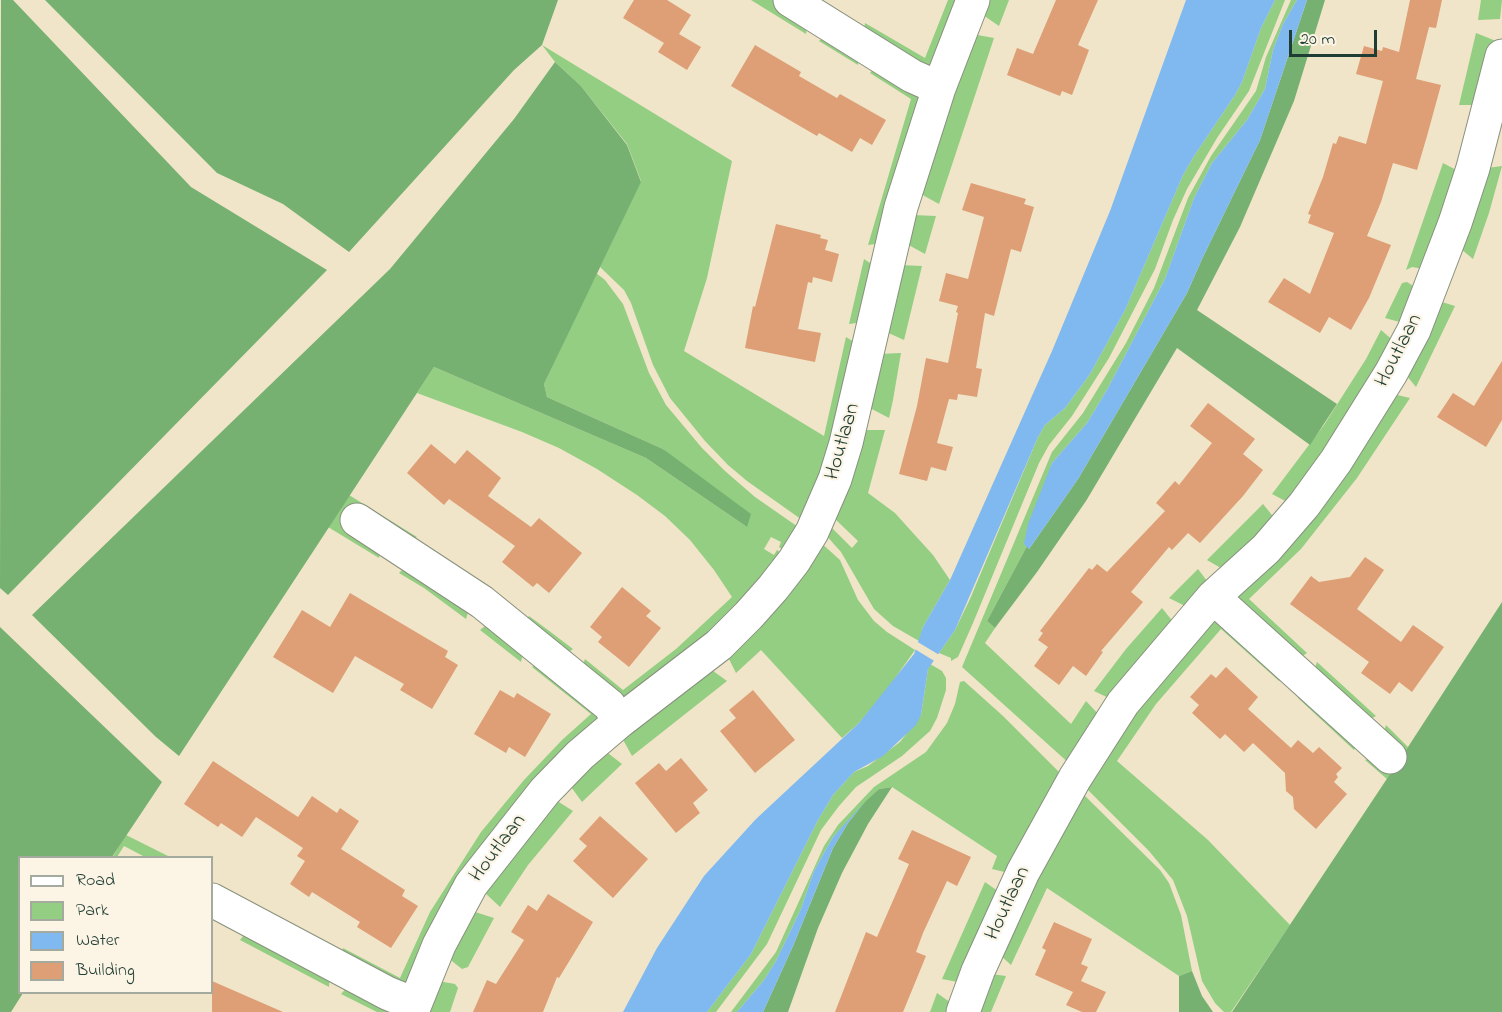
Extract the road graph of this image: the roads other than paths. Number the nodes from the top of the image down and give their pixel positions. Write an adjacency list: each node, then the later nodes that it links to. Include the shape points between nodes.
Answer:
1 (790, 0): 4 (street, via 912,76)
2 (973, 0): 4 (street, Houtlaan)
3 (1502, 56): 6 (street, Houtlaan, via 1458,212 1414,330 1336,461 1304,505 1266,549)
4 (939, 88): 7 (street, Houtlaan, via 901,207 846,443 812,532 794,561 719,645)
5 (357, 520): 7 (street, via 482,602 609,705)
6 (1213, 597): 8 (street); 11 (street, Houtlaan, via 1123,703 1075,778 1023,872)
7 (620, 721): 10 (street, Houtlaan, via 545,790 471,885)
8 (1390, 757)
9 (213, 901): 10 (street, Houtlaan)
10 (413, 1008)
11 (963, 1012)

